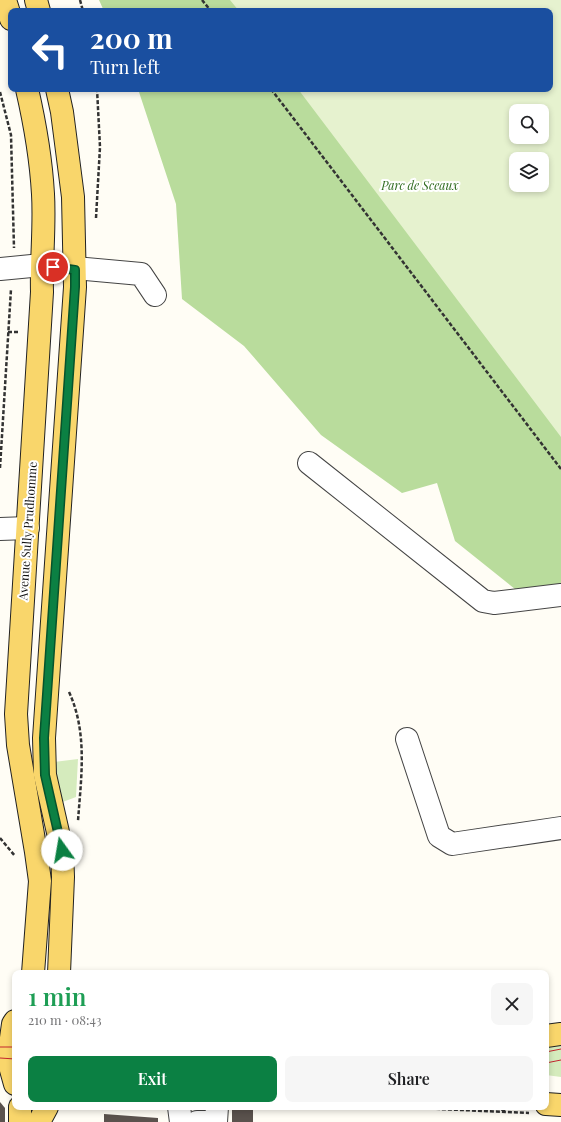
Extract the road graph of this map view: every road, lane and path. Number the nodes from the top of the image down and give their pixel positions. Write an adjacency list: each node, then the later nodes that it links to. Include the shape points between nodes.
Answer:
1 (202, 0): 2 (path)
2 (209, 8)
3 (0, 92): 8 (path, via 11,135 14,236)
4 (28, 92): 7 (main road, Avenue Sully Prudhomme, via 36,127 43,194)
5 (59, 92): 9 (main road, via 73,197)
6 (273, 92): 13 (path)
7 (42, 266): 8 (street); 9 (street); 14 (main road, Avenue Sully Prudhomme)
8 (6, 268): 12 (path, via 8,332)
9 (75, 270): 10 (street, via 141,274); 22 (main road, via 44,738 45,775 62,850)
10 (155, 295)
11 (309, 463): 16 (street, via 483,601 494,603)
12 (0, 468)
13 (561, 468)
14 (28, 528): 15 (street); 21 (main road, Avenue Sully Prudhomme, via 16,714 22,778 40,881)
15 (0, 529)
16 (561, 596)
17 (66, 687): 19 (path, via 77,713 81,738)
18 (406, 739): 20 (street, via 439,836 452,844)
19 (78, 826)
20 (561, 828)
21 (33, 970)
22 (59, 970)
23 (11, 1023): 26 (main road, via 8,1058)
24 (561, 1034): 25 (main road)
25 (549, 1036)
26 (11, 1078)
27 (549, 1104): 28 (main road)
28 (561, 1106)
29 (20, 1110): 35 (main road)
30 (45, 1110): 36 (main road)
31 (179, 1110): 37 (street)
32 (218, 1110): 39 (street)
33 (462, 1110): 34 (path, via 508,1112)
34 (503, 1110)
35 (20, 1122)
36 (39, 1122)
37 (181, 1122)
38 (197, 1122): 39 (street)
39 (216, 1122)

